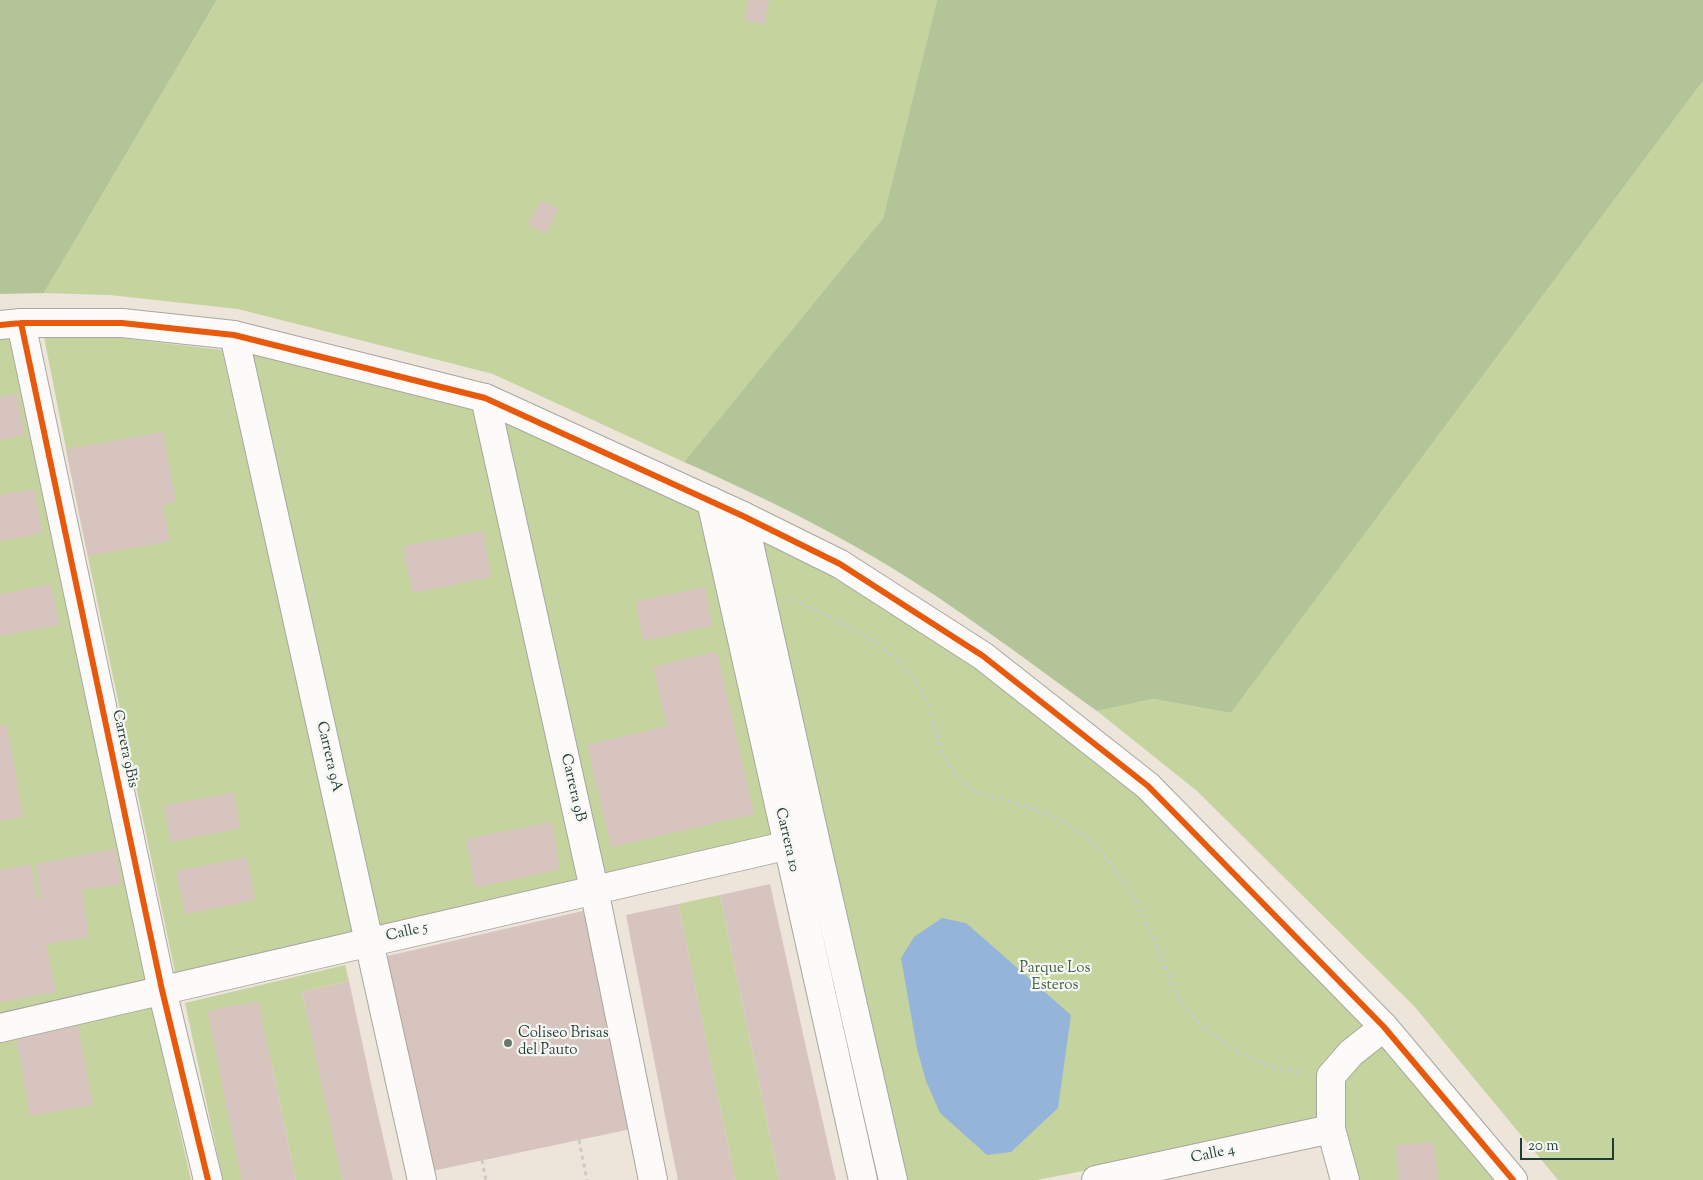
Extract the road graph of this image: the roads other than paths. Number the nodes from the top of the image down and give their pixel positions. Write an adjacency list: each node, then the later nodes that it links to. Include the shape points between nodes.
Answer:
1 (11, 324): 2 (street, via 122,323); 10 (street, Carrera 9Bis)
2 (234, 335): 3 (street); 9 (street, Carrera 9A)
3 (485, 398): 4 (street); 8 (street, Carrera 9B)
4 (711, 501): 5 (street); 7 (street, Carrera 10)
5 (743, 516): 6 (street, Carrera 10); 11 (street, via 840,564 983,656 1148,786)
6 (815, 839): 7 (street, Calle 5); 19 (street, Carrera 10)
7 (788, 846): 8 (street, Calle 5); 18 (street, Carrera 10)
8 (594, 889): 9 (street, Calle 5); 17 (street, Carrera 9B)
9 (369, 942): 10 (street, Calle 5); 16 (street, Carrera 9A)
10 (162, 990): 12 (street, Calle 5); 15 (street, Carrera 9Bis)
11 (1384, 1027): 13 (street, via 1352,1053 1331,1076); 22 (street)
12 (0, 1028)
13 (1331, 1129): 14 (street, Calle 4); 21 (street)
14 (1132, 1176): 20 (street, Calle 4)
15 (208, 1180)
16 (422, 1180)
17 (653, 1180)
18 (862, 1180)
19 (893, 1180)
20 (1096, 1180)
21 (1345, 1180)
22 (1513, 1180)

